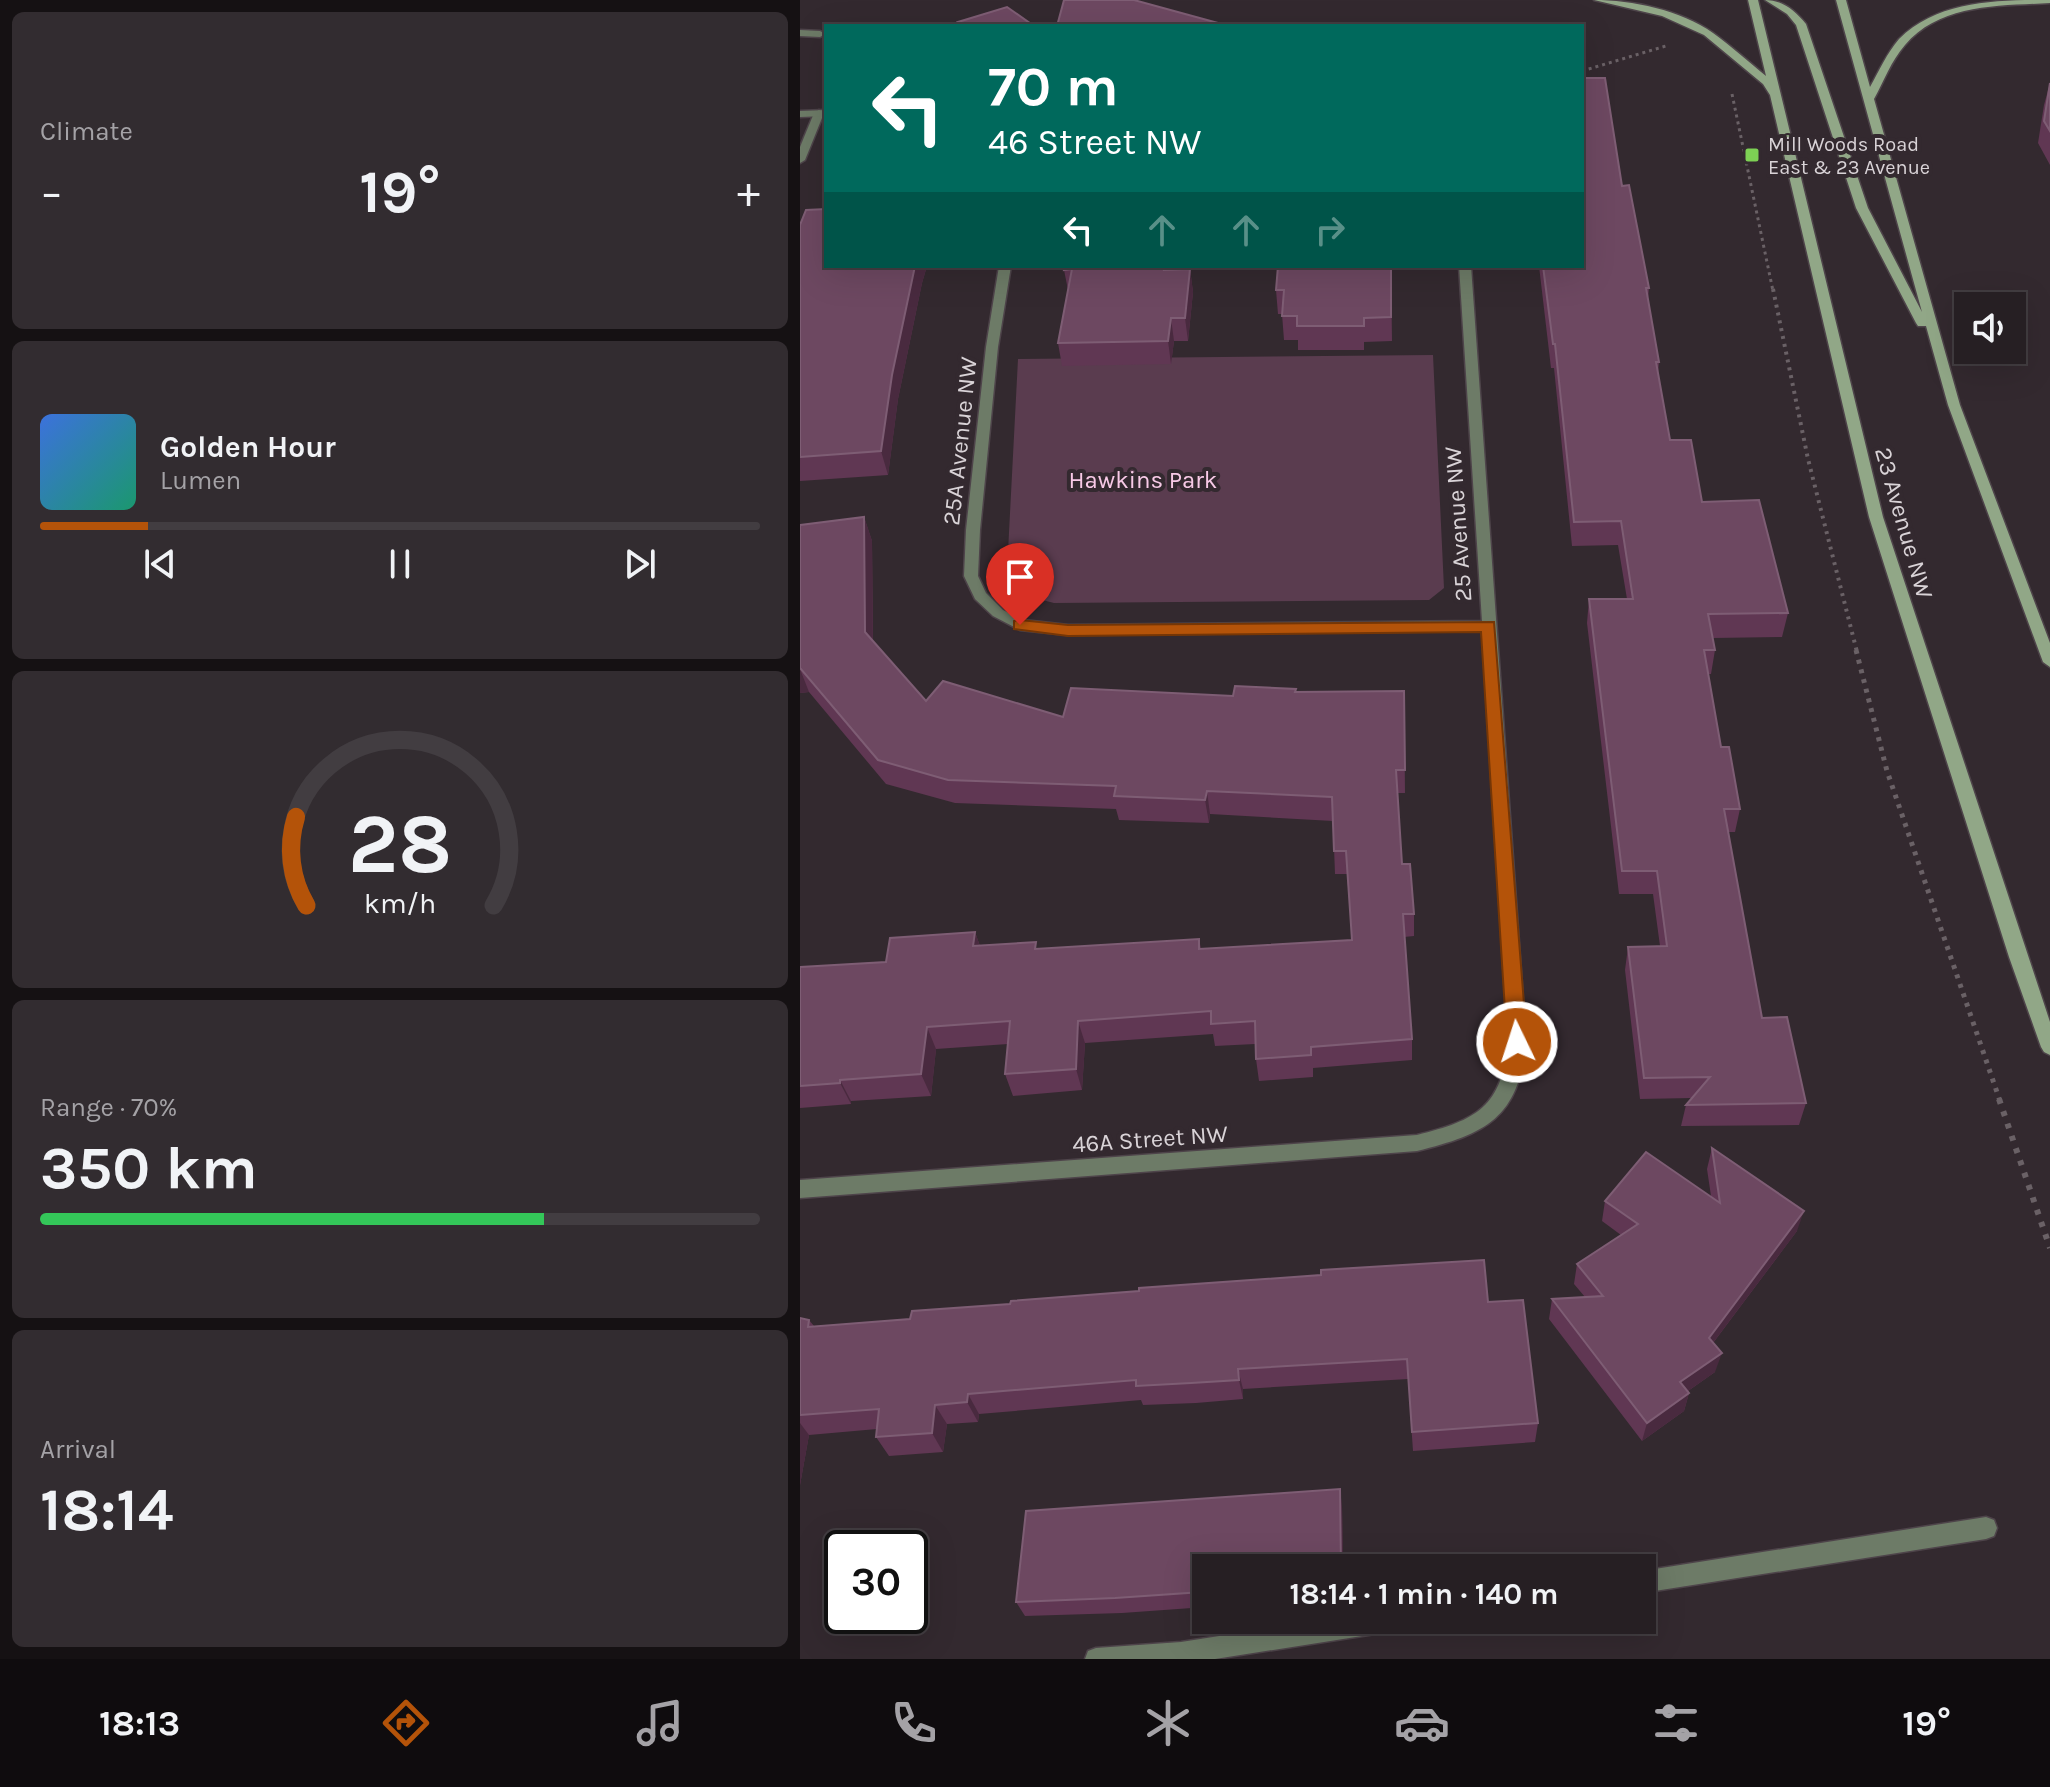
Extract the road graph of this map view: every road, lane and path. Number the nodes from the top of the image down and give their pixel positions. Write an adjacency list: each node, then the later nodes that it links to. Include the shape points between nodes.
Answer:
1 (1599, 0): 12 (main road, via 1665,14 1707,33 1767,82)
2 (1753, 0): 12 (main road, 23 Avenue NW)
3 (1770, 0): 18 (main road, via 1801,24 1862,208)
4 (1841, 0): 11 (main road)
5 (2050, 0): 11 (main road, via 1933,15 1902,41)
6 (800, 33): 7 (street)
7 (820, 34)
8 (1668, 46): 9 (path)
9 (1584, 70)
10 (1724, 86): 24 (path, via 1733,95 1808,459 1887,771)
11 (1868, 100): 18 (main road)
12 (1777, 102): 21 (main road, 23 Avenue NW, via 1876,517)
13 (823, 113): 14 (street); 15 (street)
14 (800, 114)
15 (800, 160)
16 (1005, 268): 19 (street, 25A Avenue NW, via 992,347 971,576 980,596 998,613 1020,625 1068,630)
17 (1465, 268): 19 (street, 25 Avenue NW)
18 (1937, 353): 20 (main road)
19 (1488, 626): 22 (street, 25 Avenue NW, via 1517,1042 1513,1078)
20 (2050, 662)
21 (2050, 1047)
22 (1496, 1109): 23 (street, 46A Street NW, via 1452,1136 1417,1143)
23 (800, 1189)
24 (2050, 1248)
25 (1986, 1528): 26 (street)
26 (1656, 1580)
27 (1304, 1634): 28 (street, via 1181,1653)
28 (1096, 1659)

